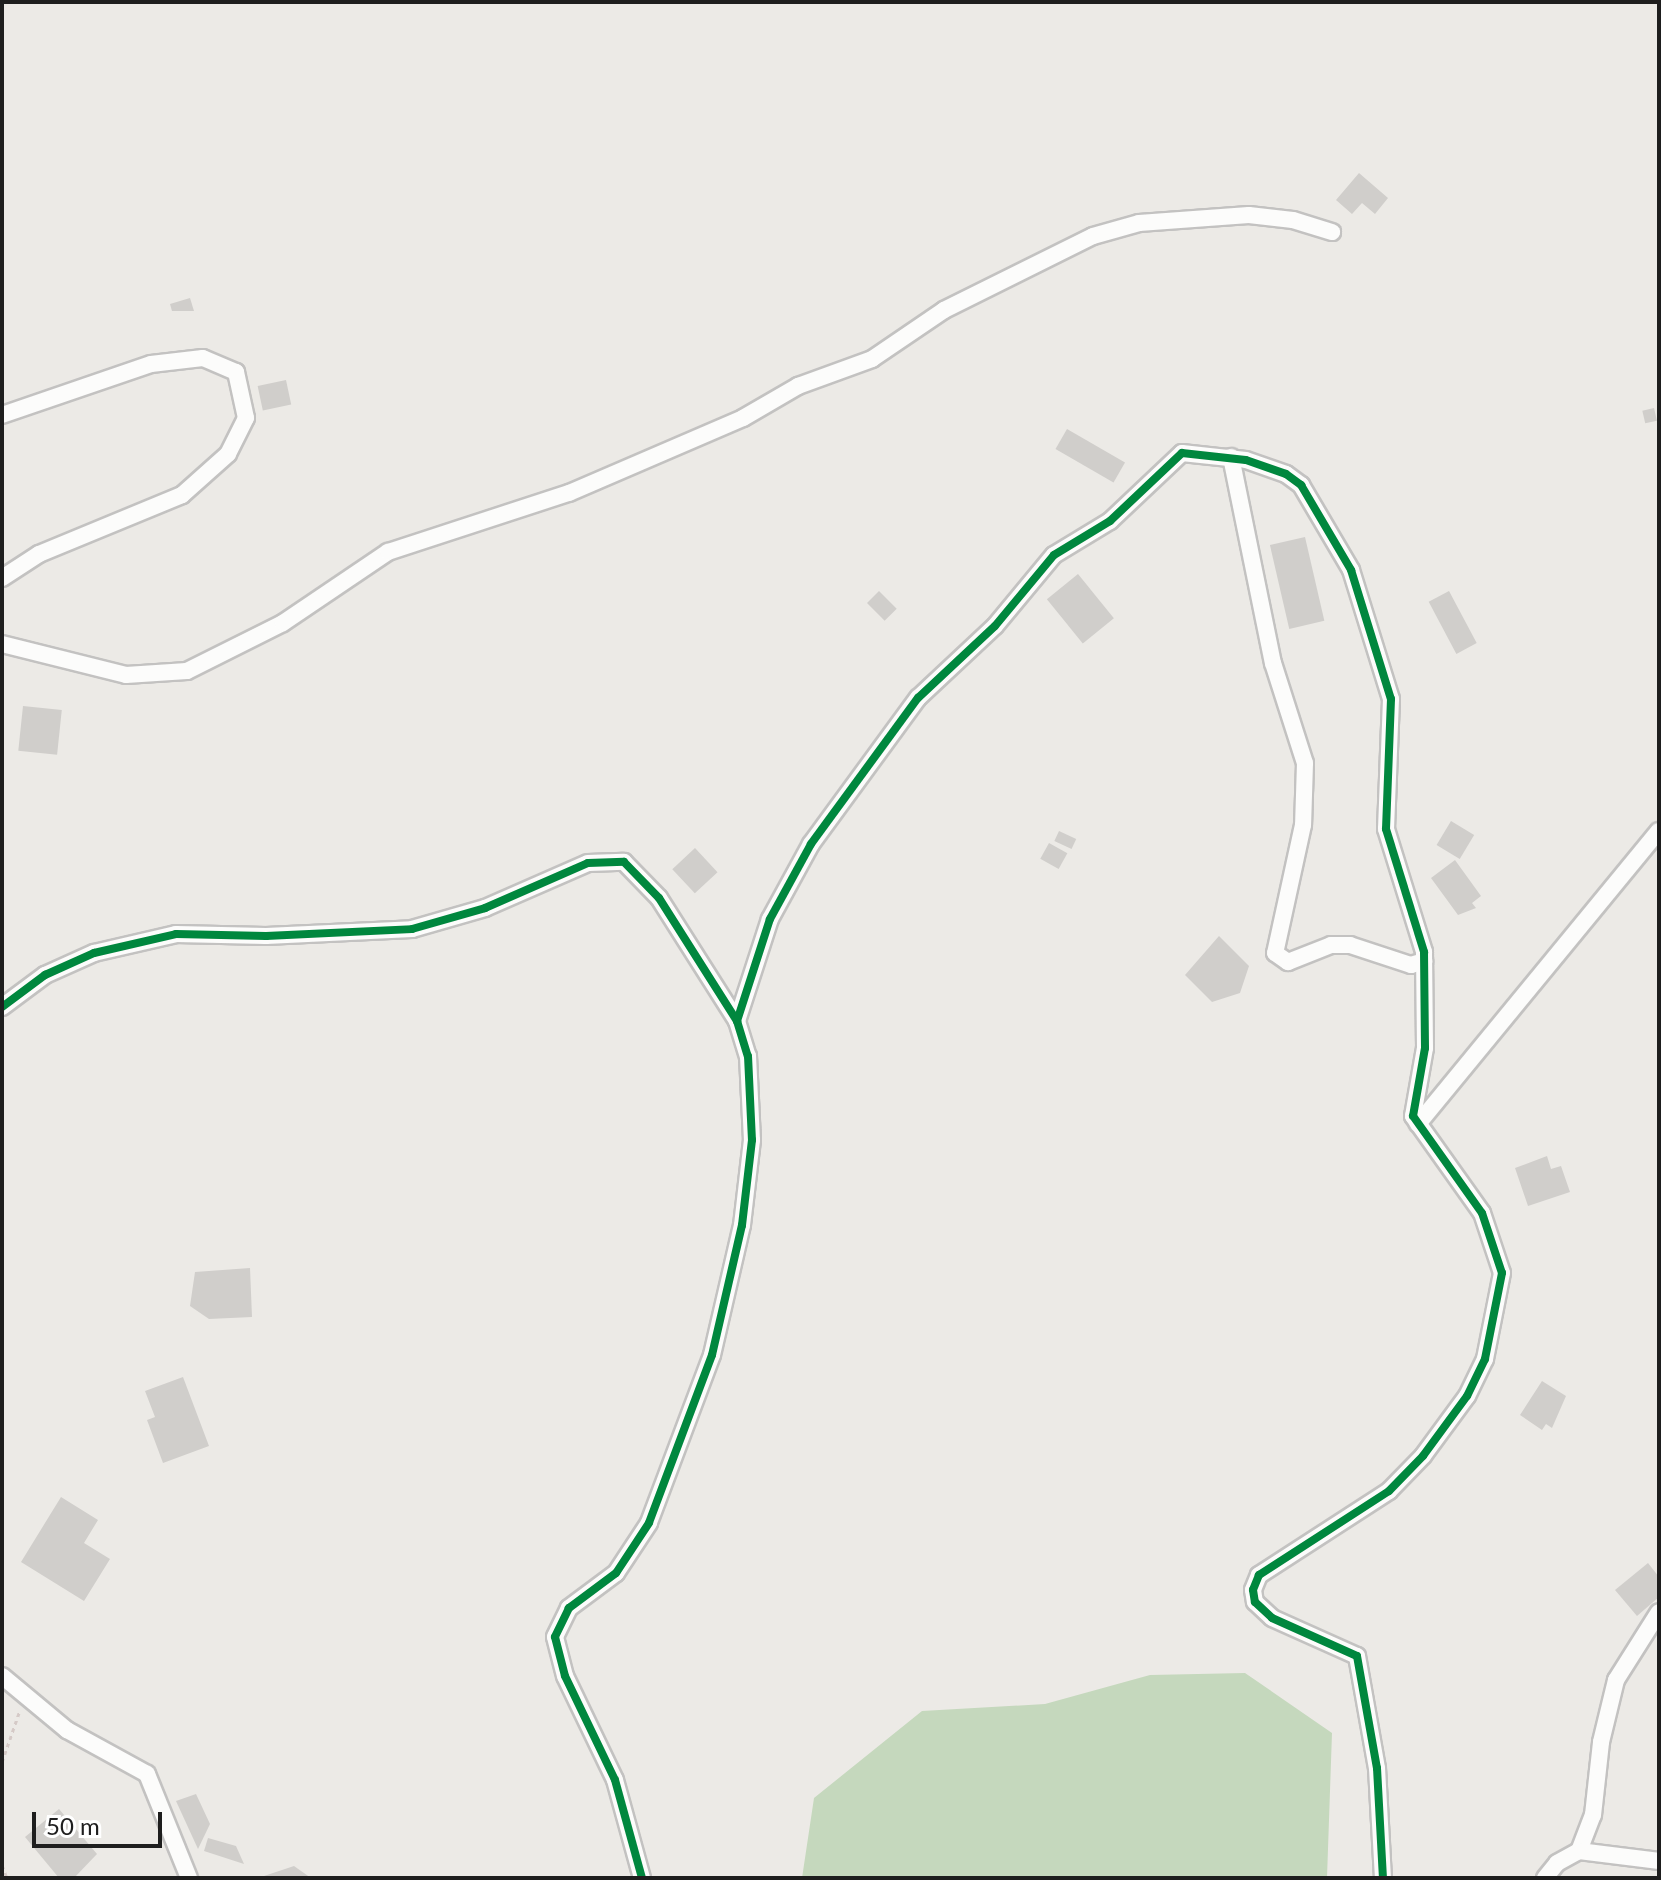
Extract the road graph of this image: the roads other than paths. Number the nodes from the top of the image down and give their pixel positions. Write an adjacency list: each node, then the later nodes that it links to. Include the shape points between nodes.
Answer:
1 (1332, 232): 5 (street, via 1249,215 1139,223 1093,236 944,310 872,359 798,386 743,418 569,493 388,552 283,623 187,671 126,675)
2 (2, 415): 4 (street, via 151,364 203,358 236,372 246,418 228,454 182,495 39,554)
3 (1231, 457): 7 (street, via 1286,474 1301,485 1315,502 1363,598 1391,699 1386,829 1422,934); 7 (street, via 1273,663 1305,763 1303,825 1275,953 1288,962 1331,945 1350,945 1411,965); 9 (street, via 1182,453 1170,459 1110,521 1054,555 995,626 918,698 788,881)
4 (2, 578)
5 (2, 644)
6 (1659, 831): 10 (street)
7 (1424, 961): 10 (street, via 1425,1048 1413,1116)
8 (2, 1007): 9 (street, via 70,961 149,939 412,929 485,908 588,863 613,860 645,879 698,952)
9 (737, 1021): 16 (street, via 752,1098 749,1184 712,1355 636,1549 616,1573 569,1608 555,1637 565,1676 615,1780)
10 (1418, 1124): 17 (street, via 1482,1213 1495,1243 1501,1299 1485,1359 1467,1396 1423,1456 1389,1491 1259,1575 1253,1590 1255,1602 1272,1618 1357,1656 1377,1768)
11 (1659, 1612): 13 (street, via 1616,1680 1601,1742 1593,1815)
12 (2, 1676): 15 (street, via 67,1730 147,1774)
13 (1579, 1851): 14 (street); 18 (street, via 1557,1863)
14 (1659, 1861)
15 (189, 1878)
16 (642, 1878)
17 (1383, 1878)
18 (1545, 1878)

